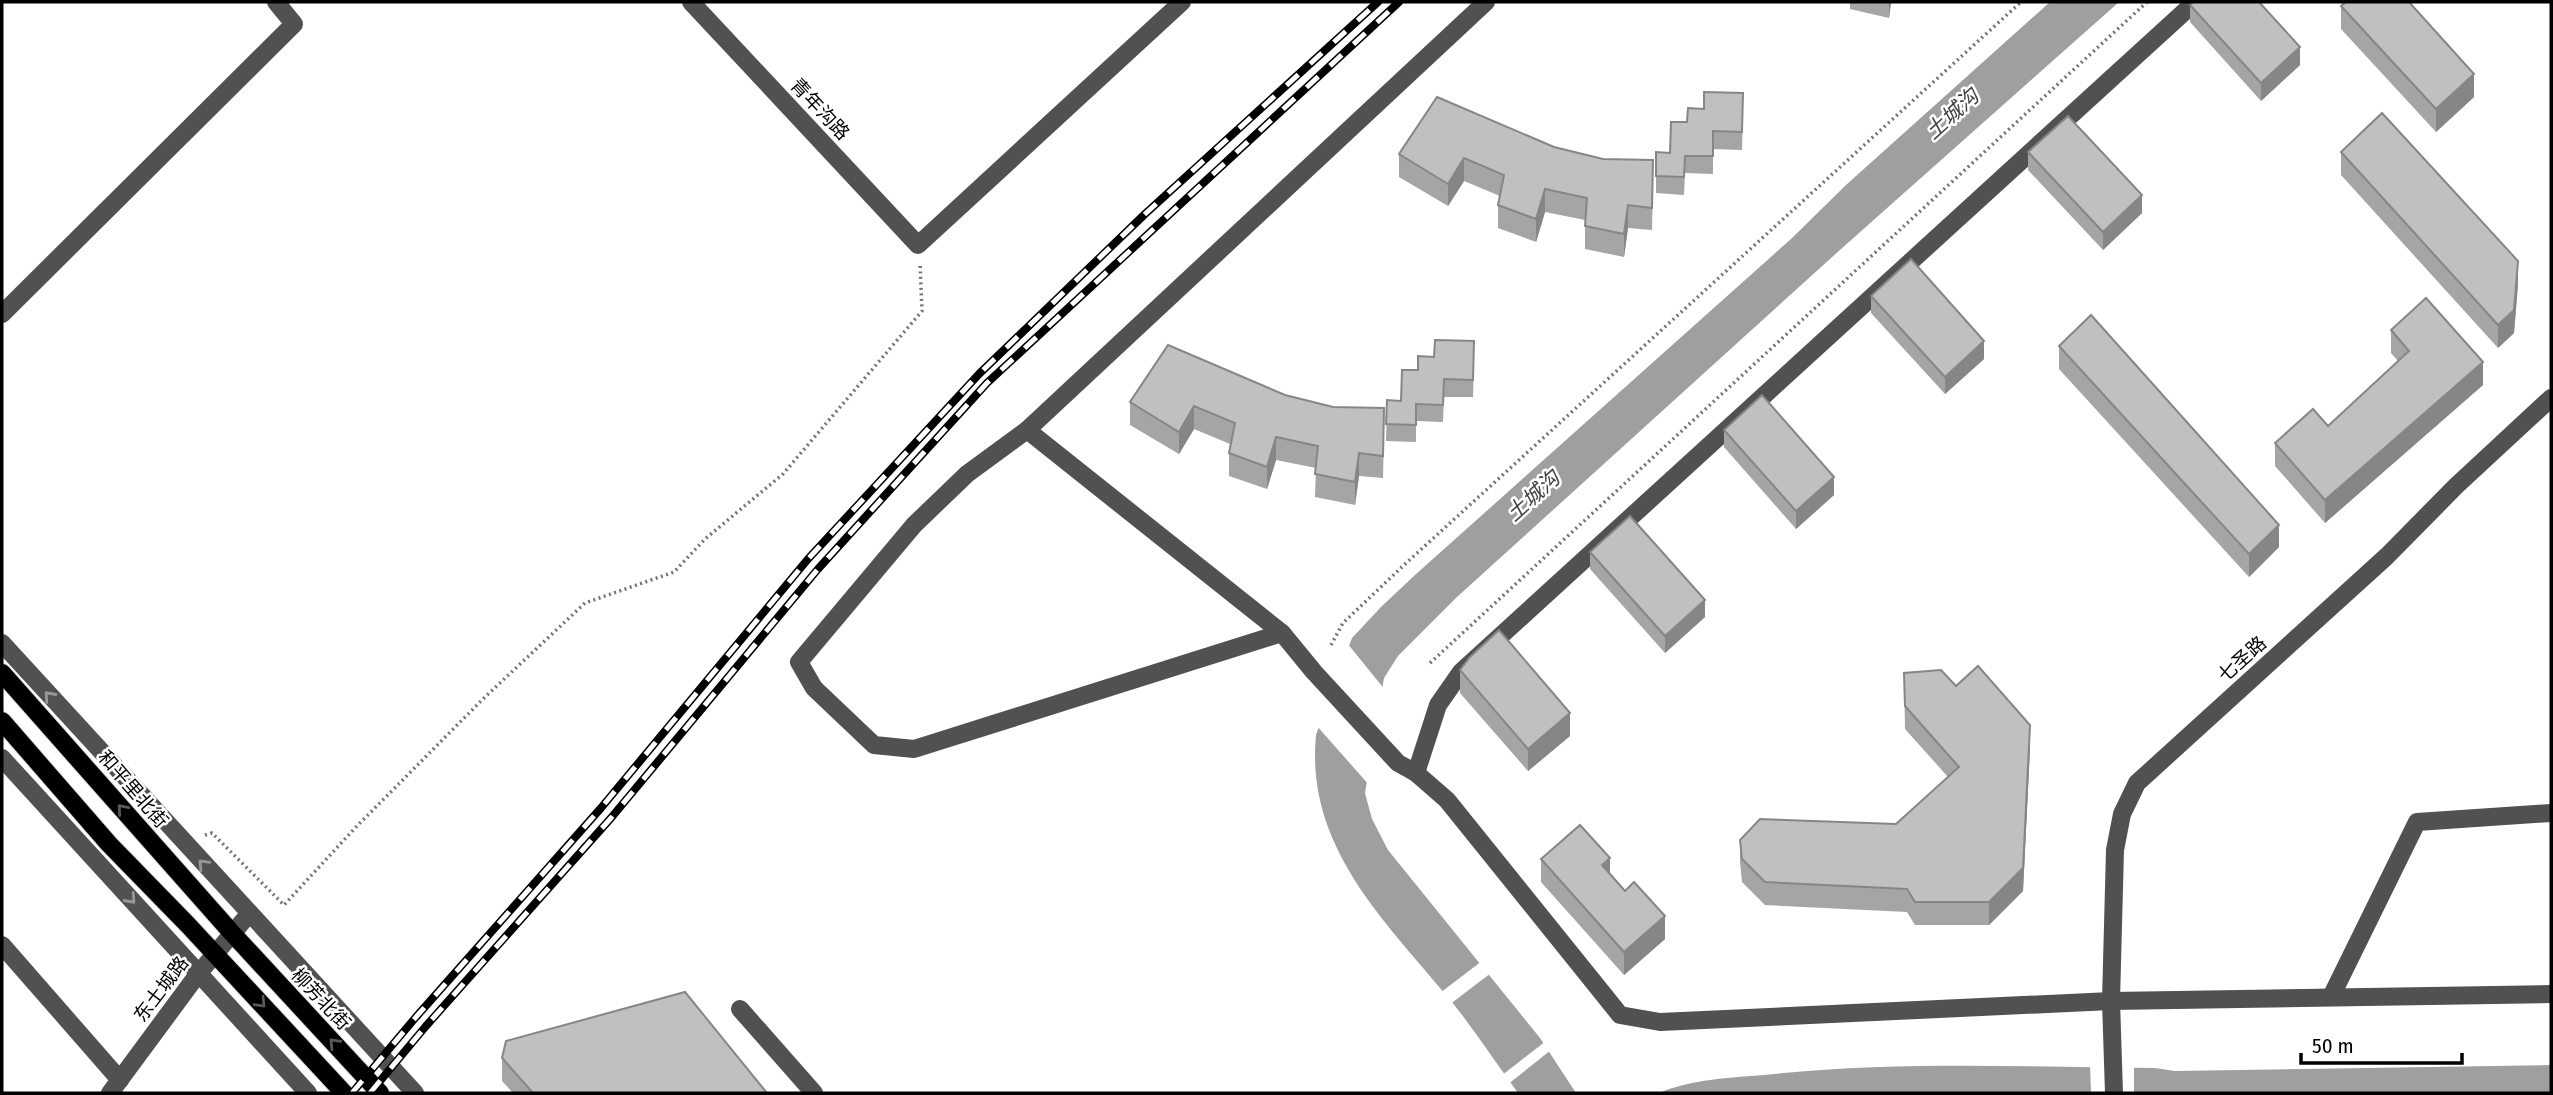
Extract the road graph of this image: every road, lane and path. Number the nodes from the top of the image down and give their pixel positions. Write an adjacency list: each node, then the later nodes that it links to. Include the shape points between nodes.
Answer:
1 (276, 2): 9 (street, via 294,24)
2 (691, 2): 8 (street, 青年沟路)
3 (1182, 2): 8 (street)
4 (1486, 2): 11 (street)
5 (2021, 2): 14 (path, via 1404,565 1343,623)
6 (2147, 2): 15 (path)
7 (2195, 2): 19 (street, via 1461,672 1438,705)
8 (918, 245): 21 (path, via 922,311 783,474 705,539 674,572 585,603 484,698 284,905 212,833)
9 (2, 313)
10 (2551, 398): 29 (street, 七圣路, via 2387,556 2137,783 2122,814 2115,850)
11 (1027, 430): 12 (street); 12 (street, via 967,474 914,525 799,662 814,688 874,745 914,749)
12 (1282, 633): 19 (street, via 1398,763)
13 (2, 643): 21 (street, one-way to 13)
14 (1331, 645)
15 (1430, 663)
16 (2, 673): 23 (main road, 和平里北街, one-way to 16)
17 (2, 721): 25 (main road, via 109,844)
18 (2, 758): 26 (street, one-way to 26)
19 (1416, 772): 29 (street, via 1447,800 1620,1015 1660,1022)
20 (2551, 813): 28 (street, via 2417,822)
21 (181, 841): 22 (street, one-way to 21)
22 (249, 914): 23 (street, 东土城路); 35 (street)
23 (232, 933): 25 (street, 东土城路); 34 (main road, 柳芳北街, one-way to 23)
24 (2, 945): 31 (street)
25 (214, 954): 26 (street, 东土城路); 33 (main road, one-way to 33)
26 (198, 974): 31 (street, 东土城路); 32 (street)
27 (2551, 994): 28 (street)
28 (2331, 997): 29 (street)
29 (2111, 1001): 37 (street, 七圣路)
30 (740, 1009): 36 (street)
31 (115, 1087)
32 (308, 1093)
33 (344, 1093)
34 (380, 1093)
35 (415, 1093)
36 (814, 1093)
37 (2114, 1093)

